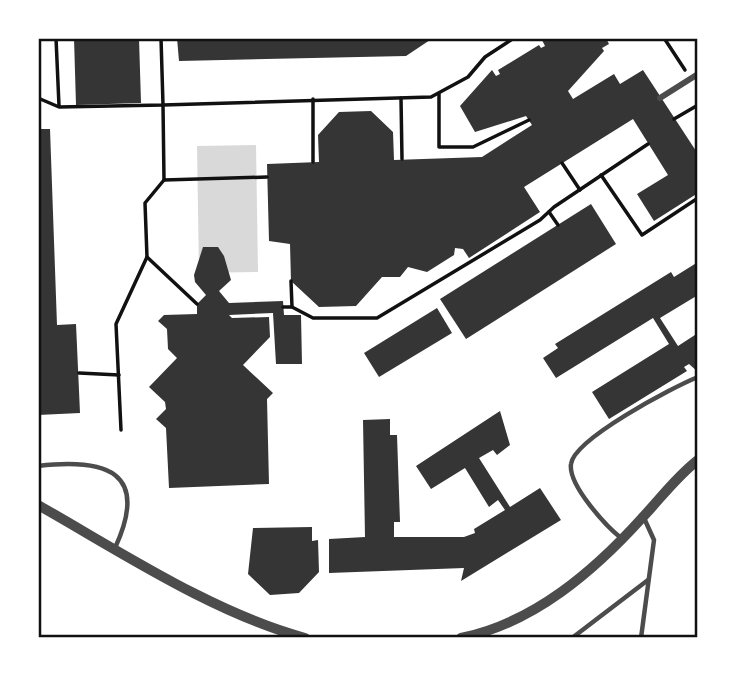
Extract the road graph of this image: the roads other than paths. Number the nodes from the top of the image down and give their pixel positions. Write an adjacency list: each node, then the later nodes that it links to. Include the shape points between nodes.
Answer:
1 (698, 74): 2 (street)
2 (660, 98)
3 (698, 377): 8 (lane, via 583,444 574,456 570,465 578,486 607,527)
4 (698, 460): 7 (street)
5 (38, 466): 9 (lane, via 106,467 116,473 127,500 126,523)
6 (38, 505): 9 (street)
7 (643, 517): 8 (street); 10 (lane, via 654,540)
8 (622, 539): 13 (street, via 594,567 544,603)
9 (115, 549): 12 (street, via 226,609)
10 (649, 579): 11 (lane); 14 (lane)
11 (641, 637)
12 (304, 638)
13 (461, 638)
14 (572, 638)

